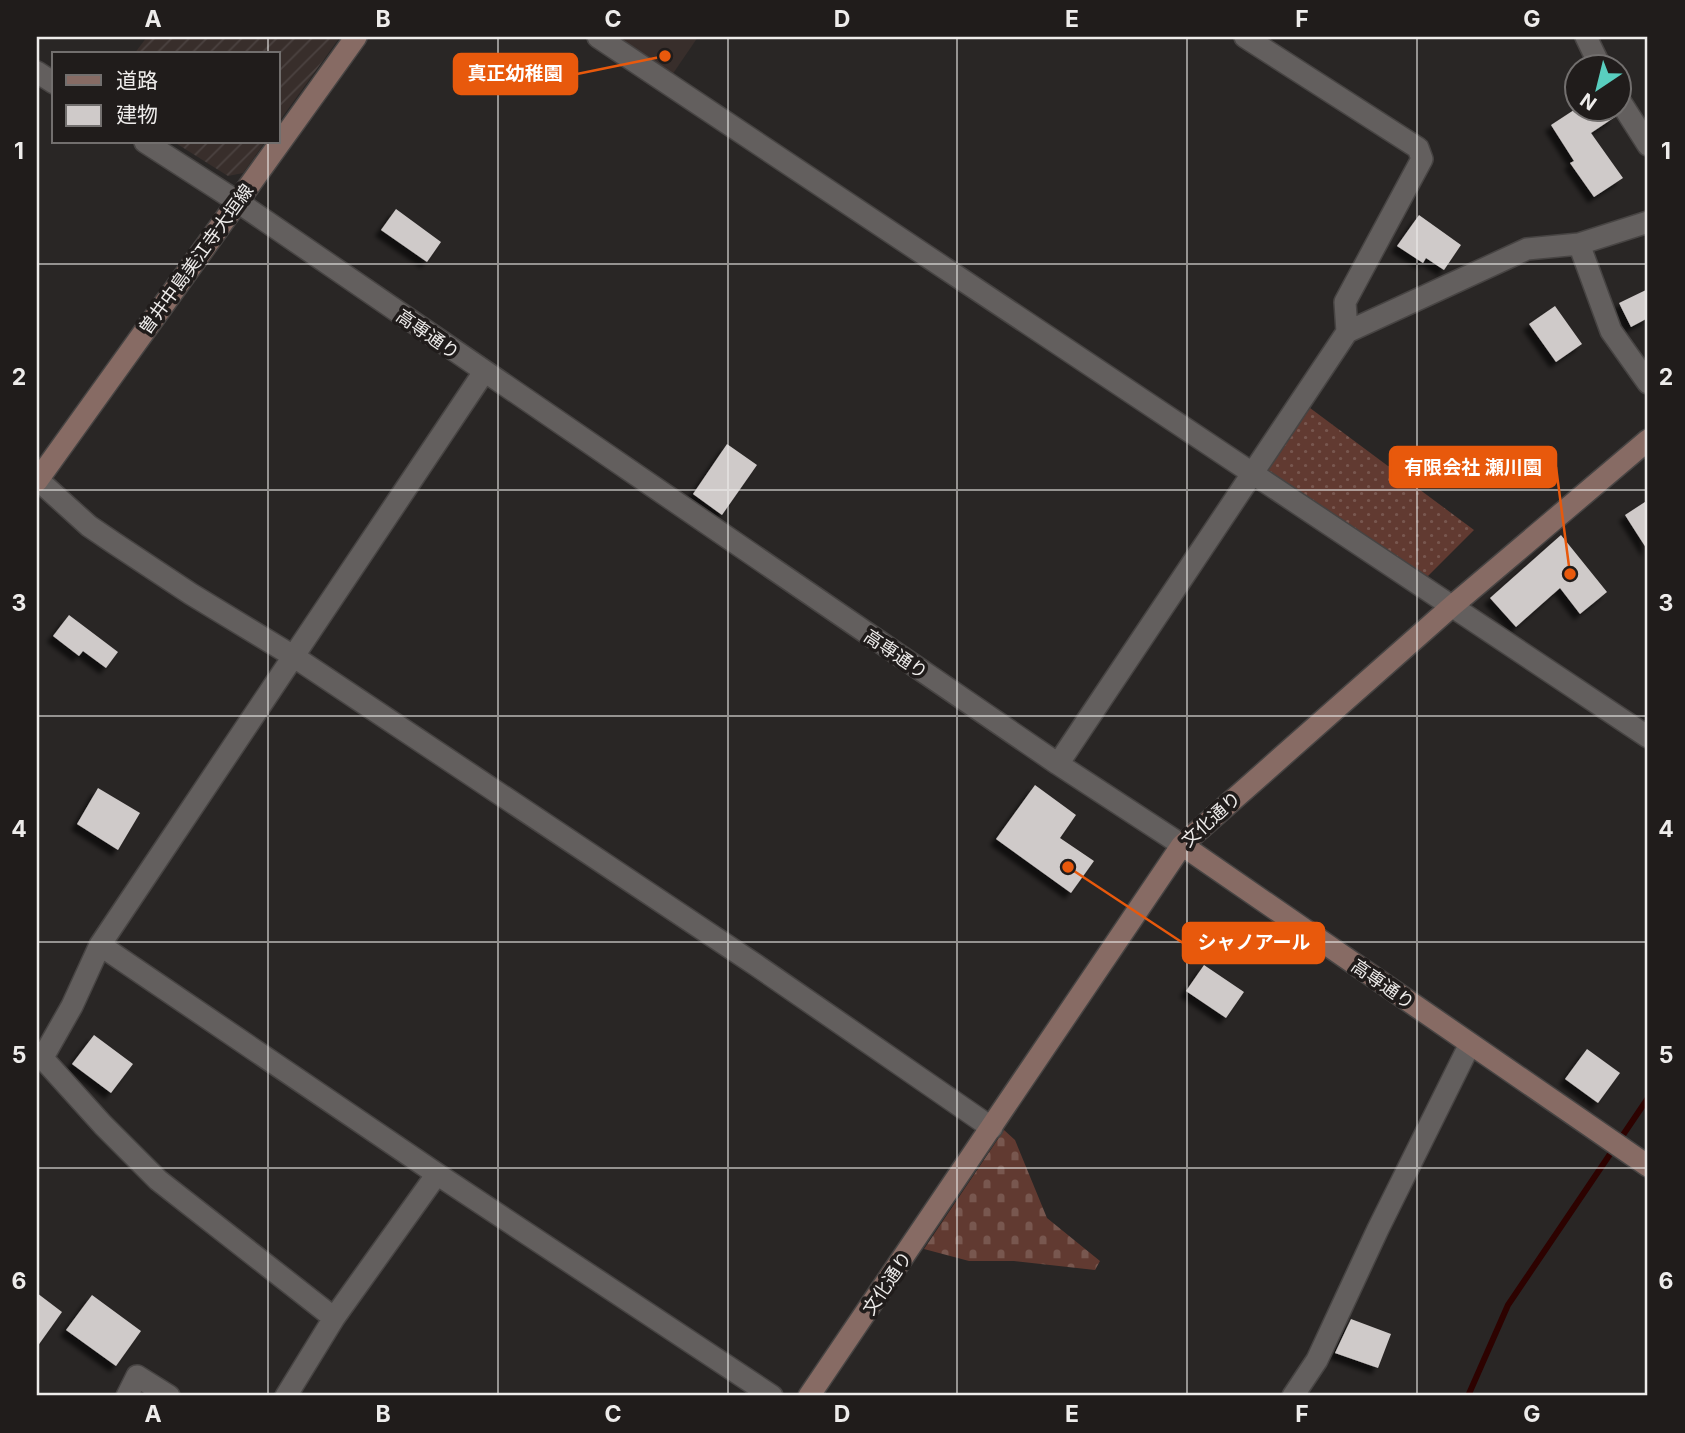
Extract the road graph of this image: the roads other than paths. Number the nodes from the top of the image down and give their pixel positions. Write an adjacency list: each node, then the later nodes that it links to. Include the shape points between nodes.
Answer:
1 (356, 37): 7 (street, 曽井中島美江寺大垣線)
2 (598, 37): 18 (street)
3 (1245, 37): 14 (street, via 1418,148 1422,159 1345,302)
4 (37, 72): 5 (street)
5 (52, 82)
6 (1632, 120): 10 (street)
7 (280, 142)
8 (148, 144): 11 (street, 高専通り)
9 (279, 144): 11 (street, 曽井中島美江寺大垣線)
10 (1648, 145)
11 (237, 202): 15 (street, 高専通り); 19 (street, 曽井中島美江寺大垣線)
12 (1648, 222): 13 (street)
13 (1579, 244): 14 (street, via 1527,249); 16 (street, via 1611,331)
14 (1347, 332): 18 (street)
15 (484, 372): 21 (street); 23 (street, 高専通り)
16 (1648, 383)
17 (1648, 440): 20 (street, 文化通り)
18 (1252, 475): 20 (street); 23 (street)
19 (37, 480): 21 (street, via 89,526)
20 (1451, 607): 22 (street); 24 (street, 文化通り)
21 (293, 656): 25 (street); 28 (street)
22 (1648, 737)
23 (1058, 764): 24 (street, 高専通り)
24 (1182, 845): 26 (street, 高専通り); 28 (street, 文化通り)
25 (100, 945): 27 (street, via 72,1006); 30 (street)
26 (1470, 1044): 29 (street, 高専通り); 37 (street, via 1317,1360)
27 (40, 1055): 31 (street, via 158,1180)
28 (992, 1128): 36 (street, 文化通り)
29 (1648, 1166)
30 (437, 1174): 31 (street); 35 (street)
31 (334, 1318): 34 (street)
32 (127, 1396): 33 (street, via 137,1376)
33 (169, 1396)
34 (286, 1396)
35 (772, 1396)
36 (809, 1396)
37 (1293, 1396)

